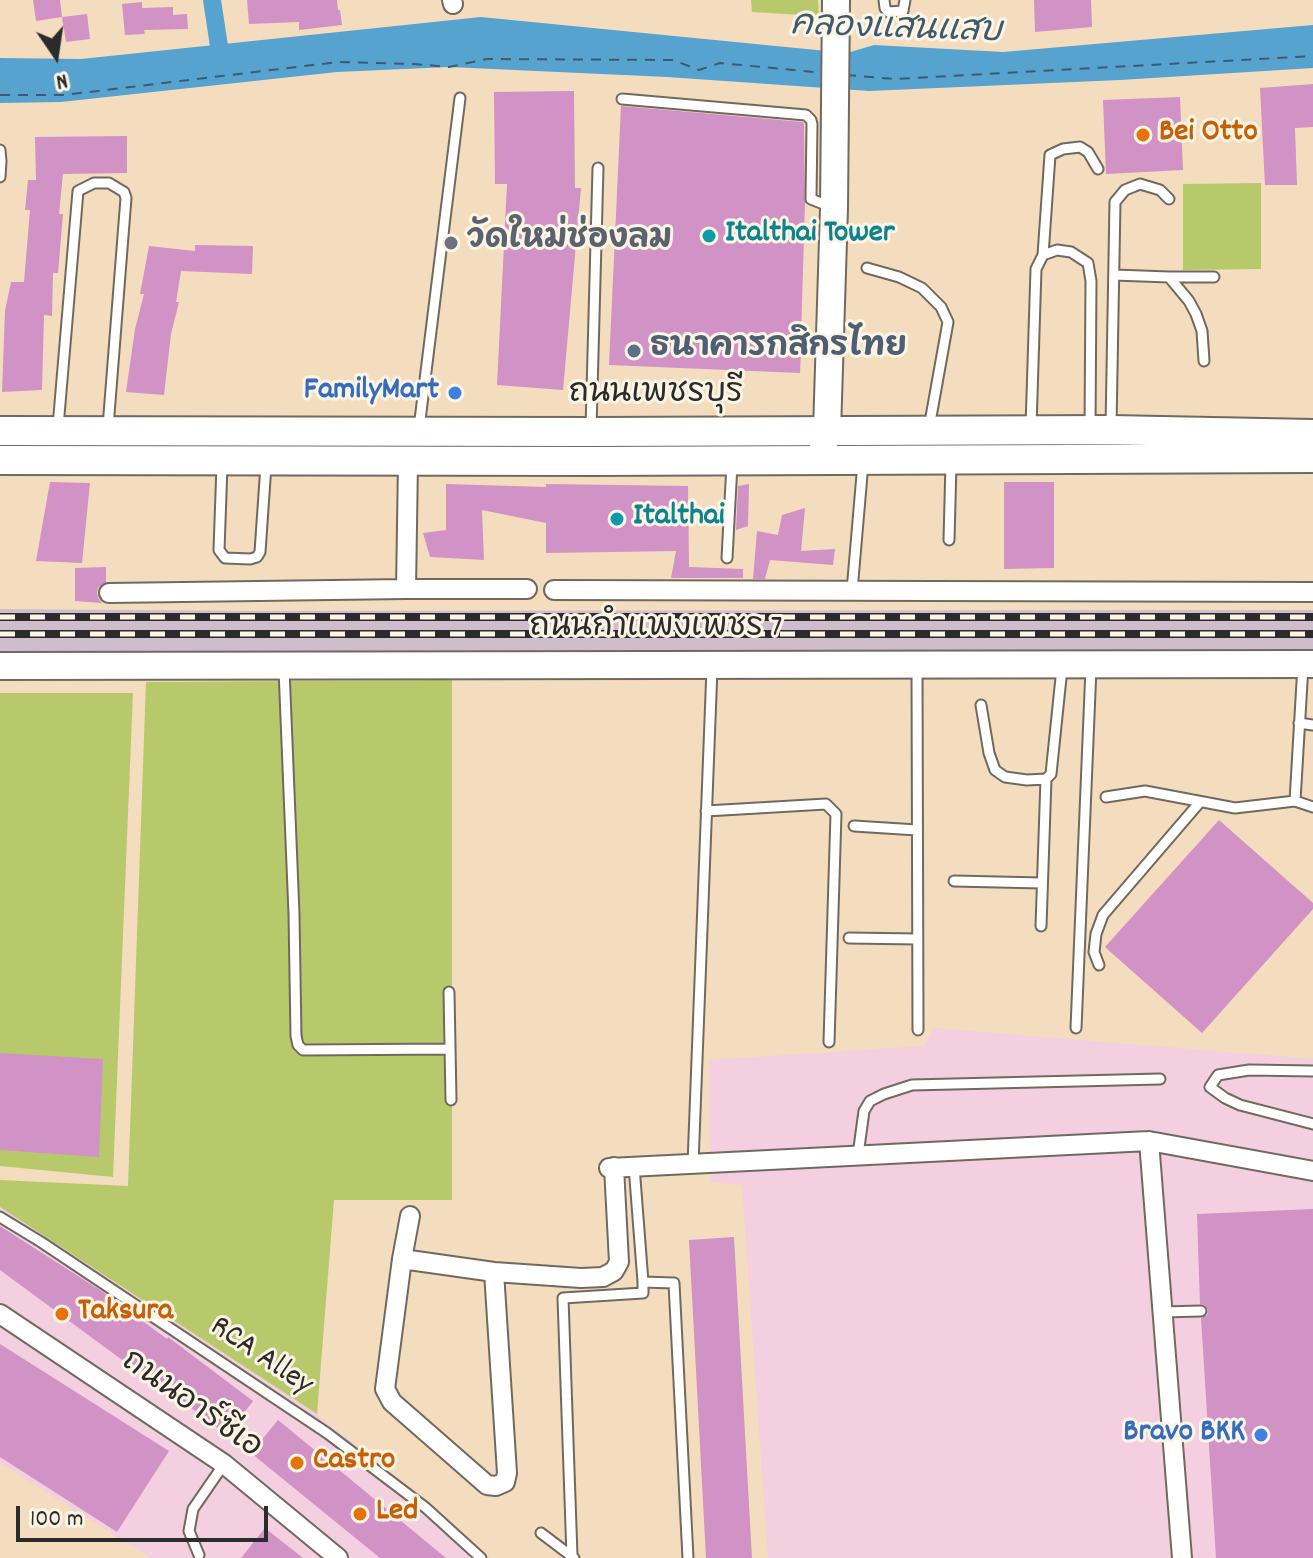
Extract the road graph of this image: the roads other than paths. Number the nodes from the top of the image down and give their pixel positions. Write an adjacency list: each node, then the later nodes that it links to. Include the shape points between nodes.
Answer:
1 (884, 0): 2 (lane, via 888,12 903,11)
2 (905, 0)
3 (836, 1): 11 (street)
4 (460, 98): 27 (lane)
5 (622, 99): 11 (lane, via 806,115 812,124 811,199)
6 (0, 150): 9 (lane)
7 (598, 168): 28 (lane)
8 (1098, 169): 12 (lane, via 1080,147 1050,155)
9 (0, 177)
10 (1169, 199): 14 (lane, via 1140,184 1115,202)
11 (834, 208): 18 (street)
12 (1043, 255): 21 (lane, via 1071,252 1088,263); 26 (lane, via 1036,269)
13 (867, 268): 25 (lane, via 922,288 948,322)
14 (1114, 275): 15 (lane); 21 (lane)
15 (1169, 277): 16 (lane); 19 (lane, via 1196,314)
16 (1214, 277)
17 (802, 343): 18 (lane)
18 (829, 356): 24 (street)
19 (1204, 361)
20 (107, 430): 23 (main road, ถนนเพชรบุรี); 23 (lane, via 126,198 109,183 94,183 78,191); 27 (main road, ถนนเพชรบุรี)
21 (1100, 430): 26 (main road, ถนนเพชรบุรี); 29 (main road, ถนนเพชรบุรี)
22 (0, 431): 23 (main road, ถนนเพชรบุรี)
23 (57, 431)
24 (827, 431): 25 (main road, ถนนเพชรบุรี); 28 (main road, ถนนเพชรบุรี); 32 (street)
25 (928, 431): 26 (main road, ถนนเพชรบุรี)
26 (1031, 431)
27 (405, 432): 28 (main road, ถนนเพชรบุรี); 38 (main road)
28 (591, 432)
29 (1313, 434)
30 (1313, 458): 34 (main road, ถนนเพชรบุรี)
31 (0, 460): 35 (main road, ถนนเพชรบุรี)
32 (819, 460): 33 (main road, ถนนเพชรบุรี); 37 (main road, ถนนเพชรบุรี)
33 (864, 460): 34 (main road, ถนนเพชรบุรี); 44 (lane)
34 (951, 460): 39 (lane)
35 (222, 461): 36 (main road, ถนนเพชรบุรี); 36 (lane, via 219,550 225,558 250,559 260,552)
36 (266, 461): 38 (main road, ถนนเพชรบุรี)
37 (732, 461): 38 (main road, ถนนเพชรบุรี); 40 (lane)
38 (399, 462): 41 (street)
39 (949, 540)
40 (727, 558)
41 (406, 589): 42 (street); 46 (street)
42 (527, 589)
43 (554, 590): 44 (street)
44 (852, 591): 45 (street)
45 (1313, 592)
46 (109, 593)
47 (1308, 664): 52 (street, ถนนกำแพงเพชร 7); 55 (lane)
48 (284, 665): 49 (street, ถนนกำแพงเพชร 7); 53 (street, ถนนกำแพงเพชร 7); 75 (lane, via 298,1045 303,1050)
49 (712, 665): 50 (street, ถนนกำแพงเพชร 7); 62 (lane)
50 (917, 665): 51 (street, ถนนกำแพงเพชร 7); 64 (lane)
51 (1063, 665): 52 (street, ถนนกำแพงเพชร 7); 57 (lane, via 1051,774)
52 (1091, 665): 72 (lane)
53 (0, 666)
54 (981, 705): 57 (lane, via 995,770 1005,777)
55 (1299, 723): 56 (lane); 59 (lane)
56 (1313, 725)
57 (1046, 779): 66 (lane)
58 (1106, 797): 60 (lane, via 1145,791)
59 (1295, 801): 60 (lane, via 1235,808); 61 (lane)
60 (1200, 802): 70 (lane, via 1103,915 1094,952)
61 (1313, 807)
62 (706, 811): 74 (lane, via 826,804 836,814); 82 (lane)
63 (854, 826): 64 (lane)
64 (917, 830): 69 (lane)
65 (954, 881): 66 (lane)
66 (1042, 883): 67 (lane)
67 (1041, 926)
68 (849, 938): 69 (lane)
69 (917, 939): 73 (lane)
70 (1099, 965)
71 (449, 992): 75 (lane)
72 (1076, 1028)
73 (918, 1030)
74 (829, 1042)
75 (449, 1049): 78 (lane)
76 (1313, 1071): 79 (lane, via 1249,1070 1218,1075 1210,1087 1240,1105)
77 (1160, 1079): 81 (lane, via 912,1085 870,1101)
78 (451, 1100)
79 (1313, 1124)
80 (1149, 1141): 81 (street); 84 (street); 91 (street)
81 (858, 1155): 82 (street)
82 (693, 1164): 83 (street)
83 (634, 1166): 88 (street, via 612,1168 619,1262 614,1271 581,1278); 89 (lane)
84 (1313, 1171)
85 (410, 1216): 87 (street)
86 (0, 1217): 98 (lane, RCA Alley, via 327,1433 426,1508)
87 (402, 1259): 88 (street); 88 (street, via 385,1389 392,1402 475,1475 496,1486 505,1482 507,1473)
88 (494, 1272)
89 (643, 1282): 96 (lane, via 643,1293 563,1298); 99 (lane, via 674,1283)
90 (1201, 1311): 91 (lane)
91 (1162, 1312): 100 (street)
92 (0, 1314): 93 (street, ถนนอาร์ซีเอ)
93 (224, 1464): 95 (lane, via 193,1509 189,1531); 97 (street, ถนนอาร์ซีเอ)
94 (541, 1533): 96 (lane)
95 (199, 1555)
96 (573, 1557)
97 (338, 1558)
98 (481, 1558)
99 (688, 1558)
100 (1182, 1558)

